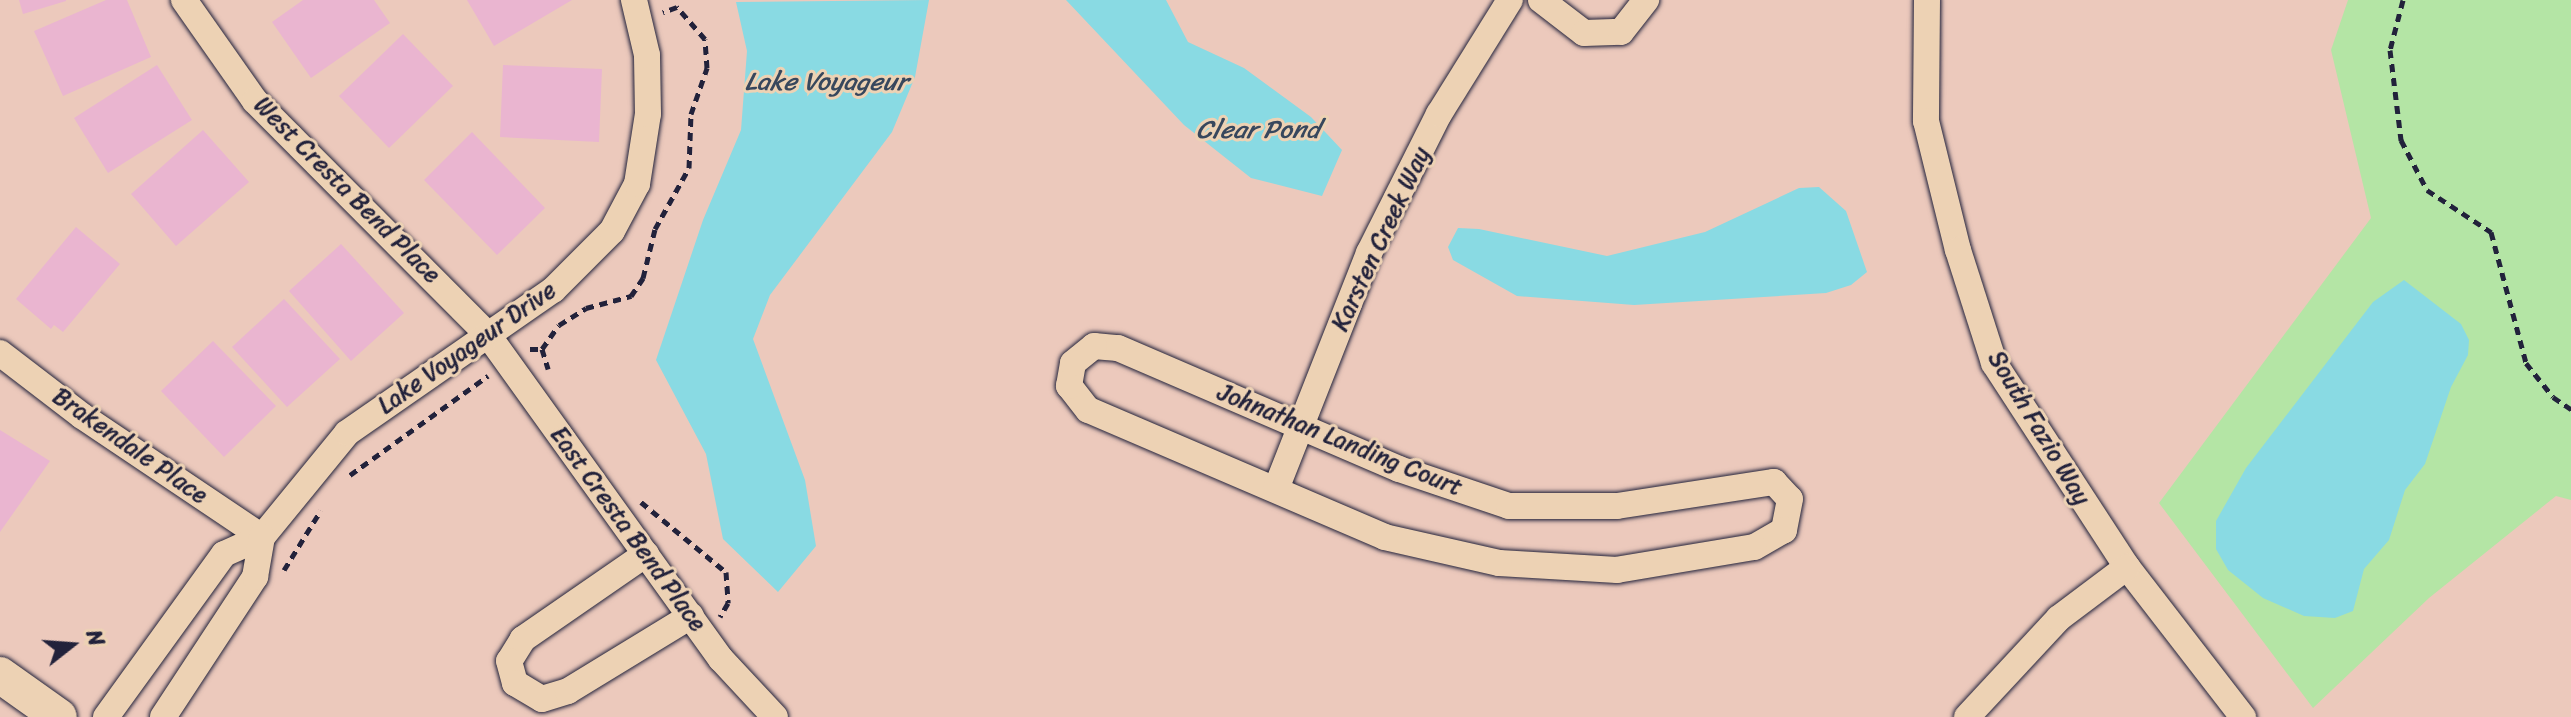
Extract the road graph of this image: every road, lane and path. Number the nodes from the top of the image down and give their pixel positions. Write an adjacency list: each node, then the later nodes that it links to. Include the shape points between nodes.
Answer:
1 (184, 0): 8 (street, West Cresta Bend Place, via 255,101)
2 (634, 0): 8 (street, Lake Voyageur Drive, via 647,55 648,114 637,184 612,231 553,290)
3 (1510, 0): 13 (street, Karsten Creek Way, via 1439,114 1369,253)
4 (1541, 0): 5 (street, via 1584,33 1621,32)
5 (1646, 0)
6 (1927, 0): 20 (street, South Fazio Way, via 1926,121 1958,250 1994,363)
7 (2403, 0): 12 (path, via 2390,64 2407,153 2418,179 2438,201 2491,232 2526,363 2553,397)
8 (488, 335): 10 (street, East Cresta Bend Place); 18 (street, Lake Voyageur Drive, via 347,433)
9 (0, 353): 18 (street, Brakendale Place, via 82,416)
10 (507, 360): 11 (path, via 528,349 542,349); 14 (path); 19 (street, East Cresta Bend Place)
11 (554, 377)
12 (2571, 409)
13 (1300, 428): 16 (street, Karsten Creek Way); 16 (street, Johnathan Landing Court, via 1118,348 1094,346 1073,363 1069,386 1088,410); 16 (street, Johnathan Landing Court, via 1509,506 1617,506 1774,482 1790,499 1784,530 1754,547 1617,570 1499,563 1385,537)
14 (344, 481)
15 (631, 488): 22 (path, via 726,572 728,603 716,623)
16 (1276, 489)
17 (325, 503): 21 (path)
18 (262, 537): 25 (street, Lake Voyageur Drive, via 224,554); 26 (street, Lake Voyageur Drive, via 255,577)
19 (646, 554): 22 (street, East Cresta Bend Place); 22 (street, via 523,639 509,661 515,683 542,699 568,691)
20 (2127, 567): 28 (street, via 2059,618); 29 (street, South Fazio Way)
21 (275, 584)
22 (696, 624): 27 (street, East Cresta Bend Place)
23 (0, 675): 24 (main road)
24 (59, 717)
25 (106, 717)
26 (163, 717)
27 (775, 717)
28 (1967, 717)
29 (2243, 717)

